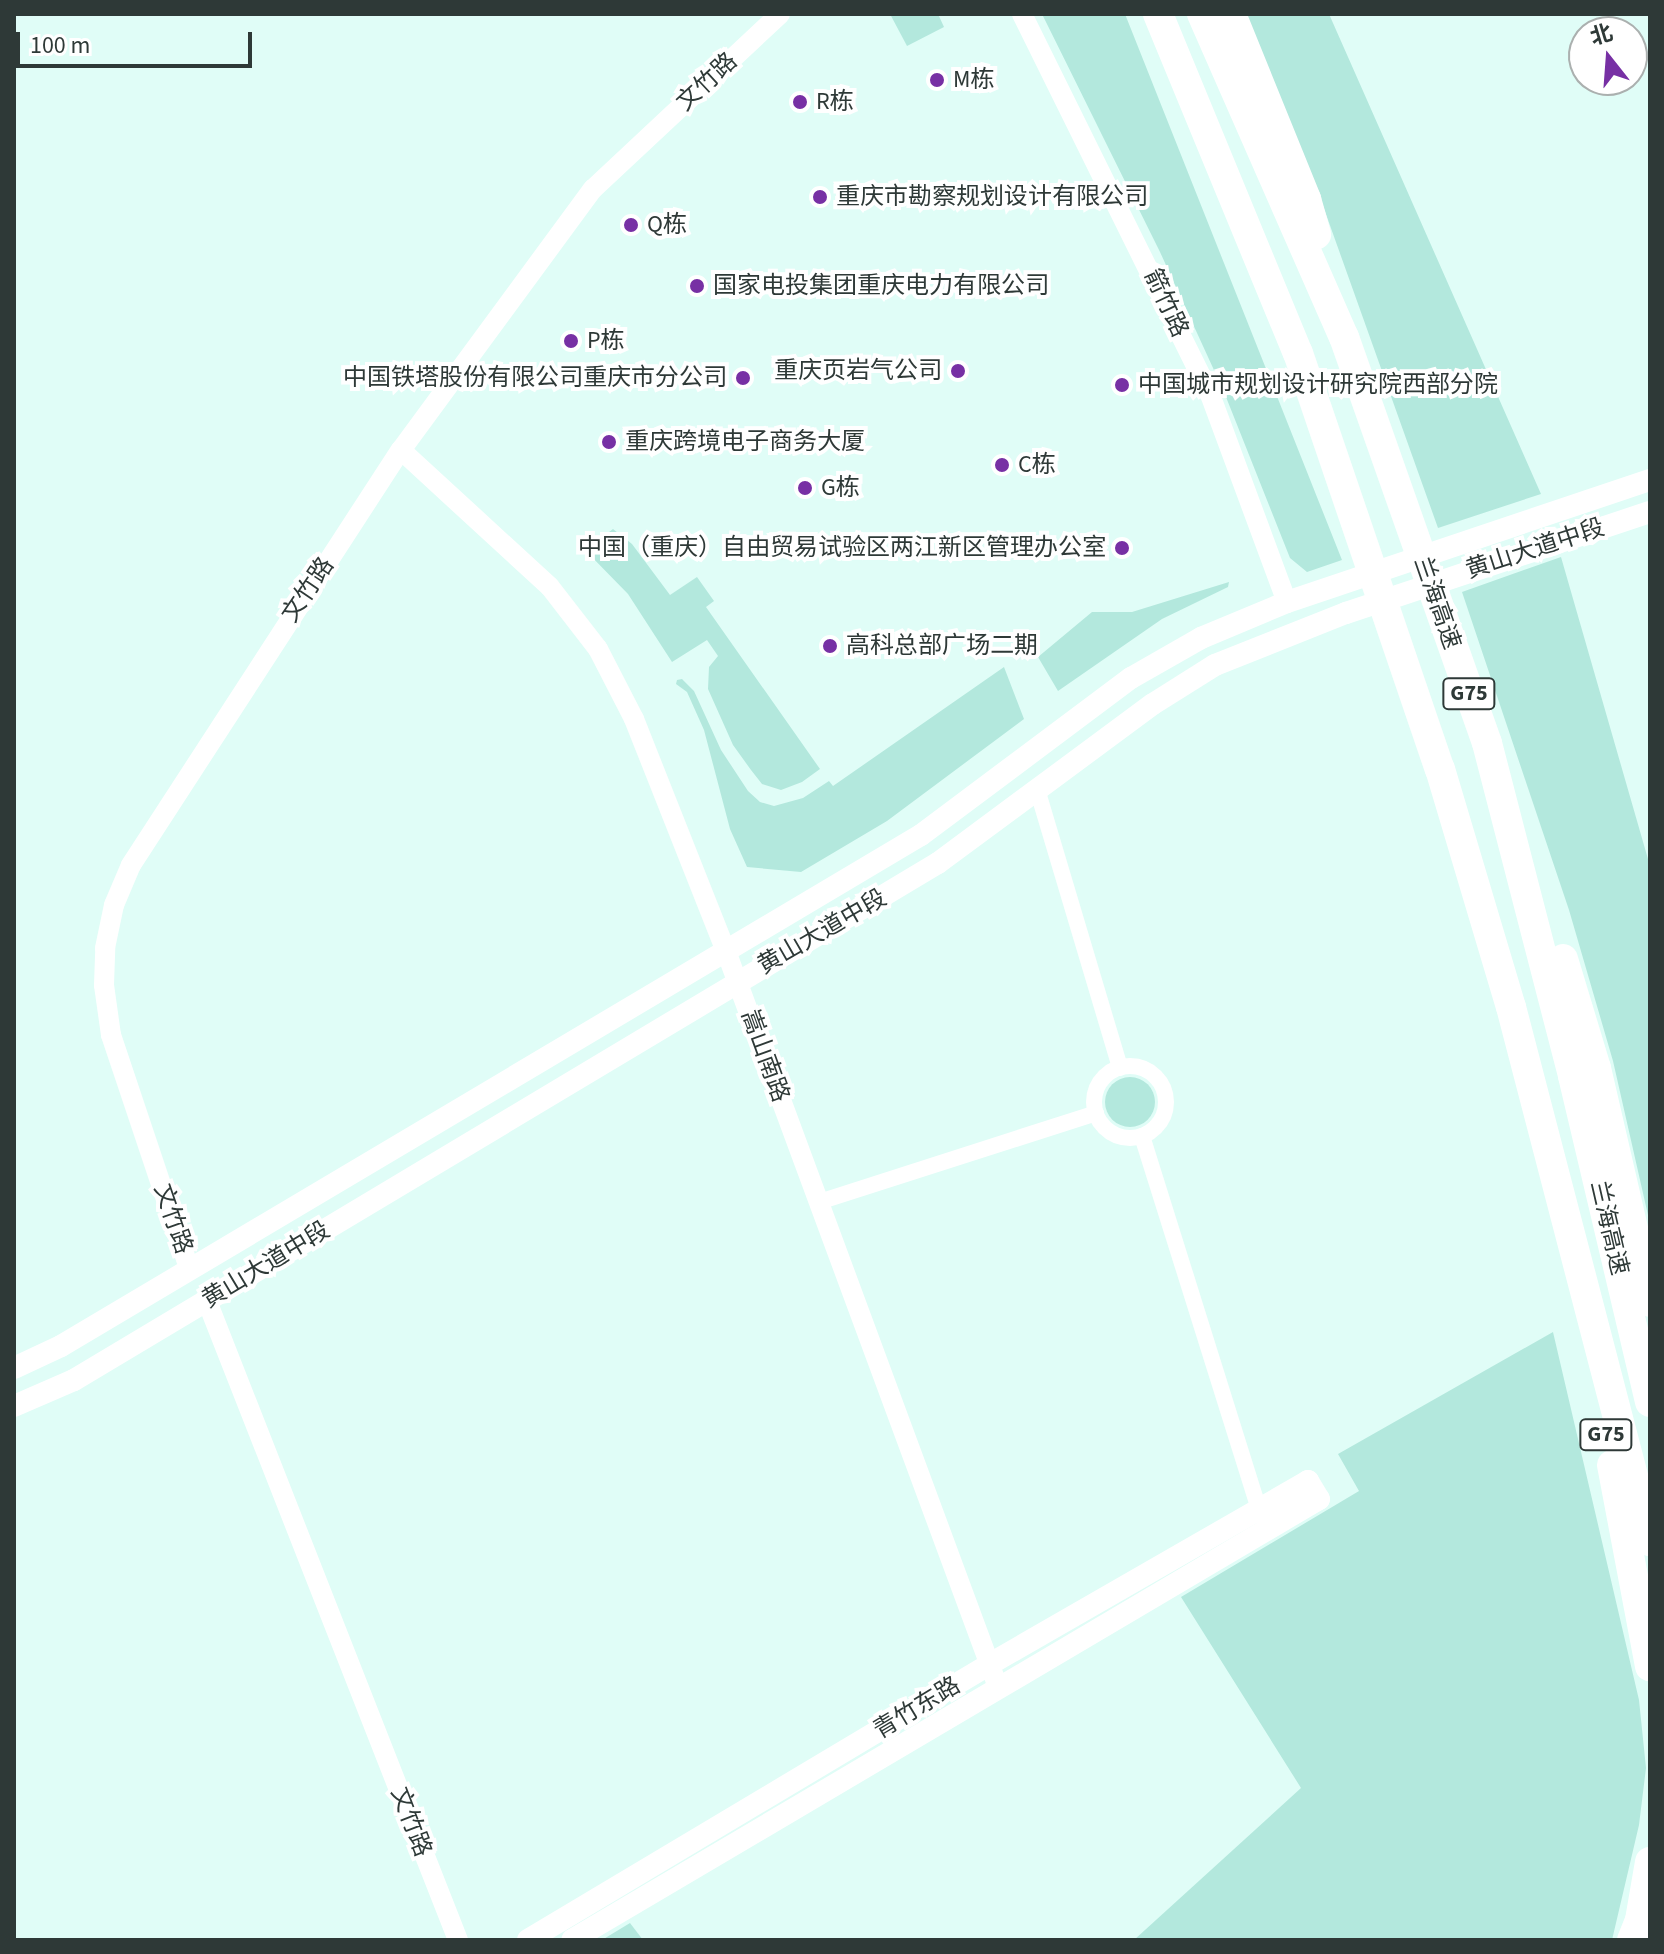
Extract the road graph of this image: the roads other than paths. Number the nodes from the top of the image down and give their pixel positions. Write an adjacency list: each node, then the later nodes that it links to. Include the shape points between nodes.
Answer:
1 (780, 14): 7 (street, 文竹路, via 593,189)
2 (1022, 14): 10 (street, 箭竹路, via 1211,397)
3 (1158, 14): 19 (highway, 兰海高速 / G75, via 1298,353 1435,754)
4 (1202, 14): 6 (highway, 兰海高速 / G75)
5 (1231, 14): 6 (highway, via 1306,199)
6 (1344, 337): 11 (highway, 兰海高速 / G75)
7 (401, 450): 13 (street, 嵩山南路, via 550,587 598,649 634,719); 20 (street, 文竹路, via 131,865 114,905 104,985 111,1035)
8 (1650, 480): 10 (main road, 黄山大道中段)
9 (1650, 512): 12 (main road, 黄山大道中段, via 1346,613 1215,665)
10 (1287, 602): 13 (main road, 黄山大道中段, via 1201,638 1131,678 921,835)
11 (1487, 743): 22 (highway, via 1551,919 1596,1068); 24 (highway, 兰海高速 / G75)
12 (1037, 789): 14 (main road, 黄山大道中段, via 938,863); 15 (street)
13 (726, 951): 14 (street, 嵩山南路); 20 (main road, 黄山大道中段)
14 (737, 981): 18 (street, 嵩山南路); 21 (main road, 黄山大道中段)
15 (1120, 1068): 16 (street, via 1096,1091); 17 (street, via 1144,1069 1162,1085 1166,1097 1161,1121)
16 (1096, 1113): 17 (street, via 1119,1136); 18 (street)
17 (1142, 1136): 27 (street)
18 (819, 1202): 29 (street, 嵩山南路)
19 (1564, 1204): 28 (highway); 30 (highway, G75)
20 (189, 1268): 23 (main road, 黄山大道中段, via 61,1346)
21 (207, 1301): 25 (main road, 黄山大道中段, via 74,1380); 33 (street, 文竹路)
22 (1650, 1302)
23 (14, 1368)
24 (1650, 1402)
25 (14, 1406)
26 (1314, 1490): 27 (main road, 青竹东路)
27 (1262, 1520): 29 (main road, 青竹东路); 31 (main road, 青竹东路)
28 (1650, 1541)
29 (990, 1664): 31 (street, 嵩山南路); 34 (main road, 青竹东路)
30 (1650, 1666)
31 (998, 1687): 35 (main road, 青竹东路)
32 (1650, 1862): 36 (highway)
33 (458, 1940)
34 (528, 1940)
35 (572, 1940)
36 (1632, 1940)

